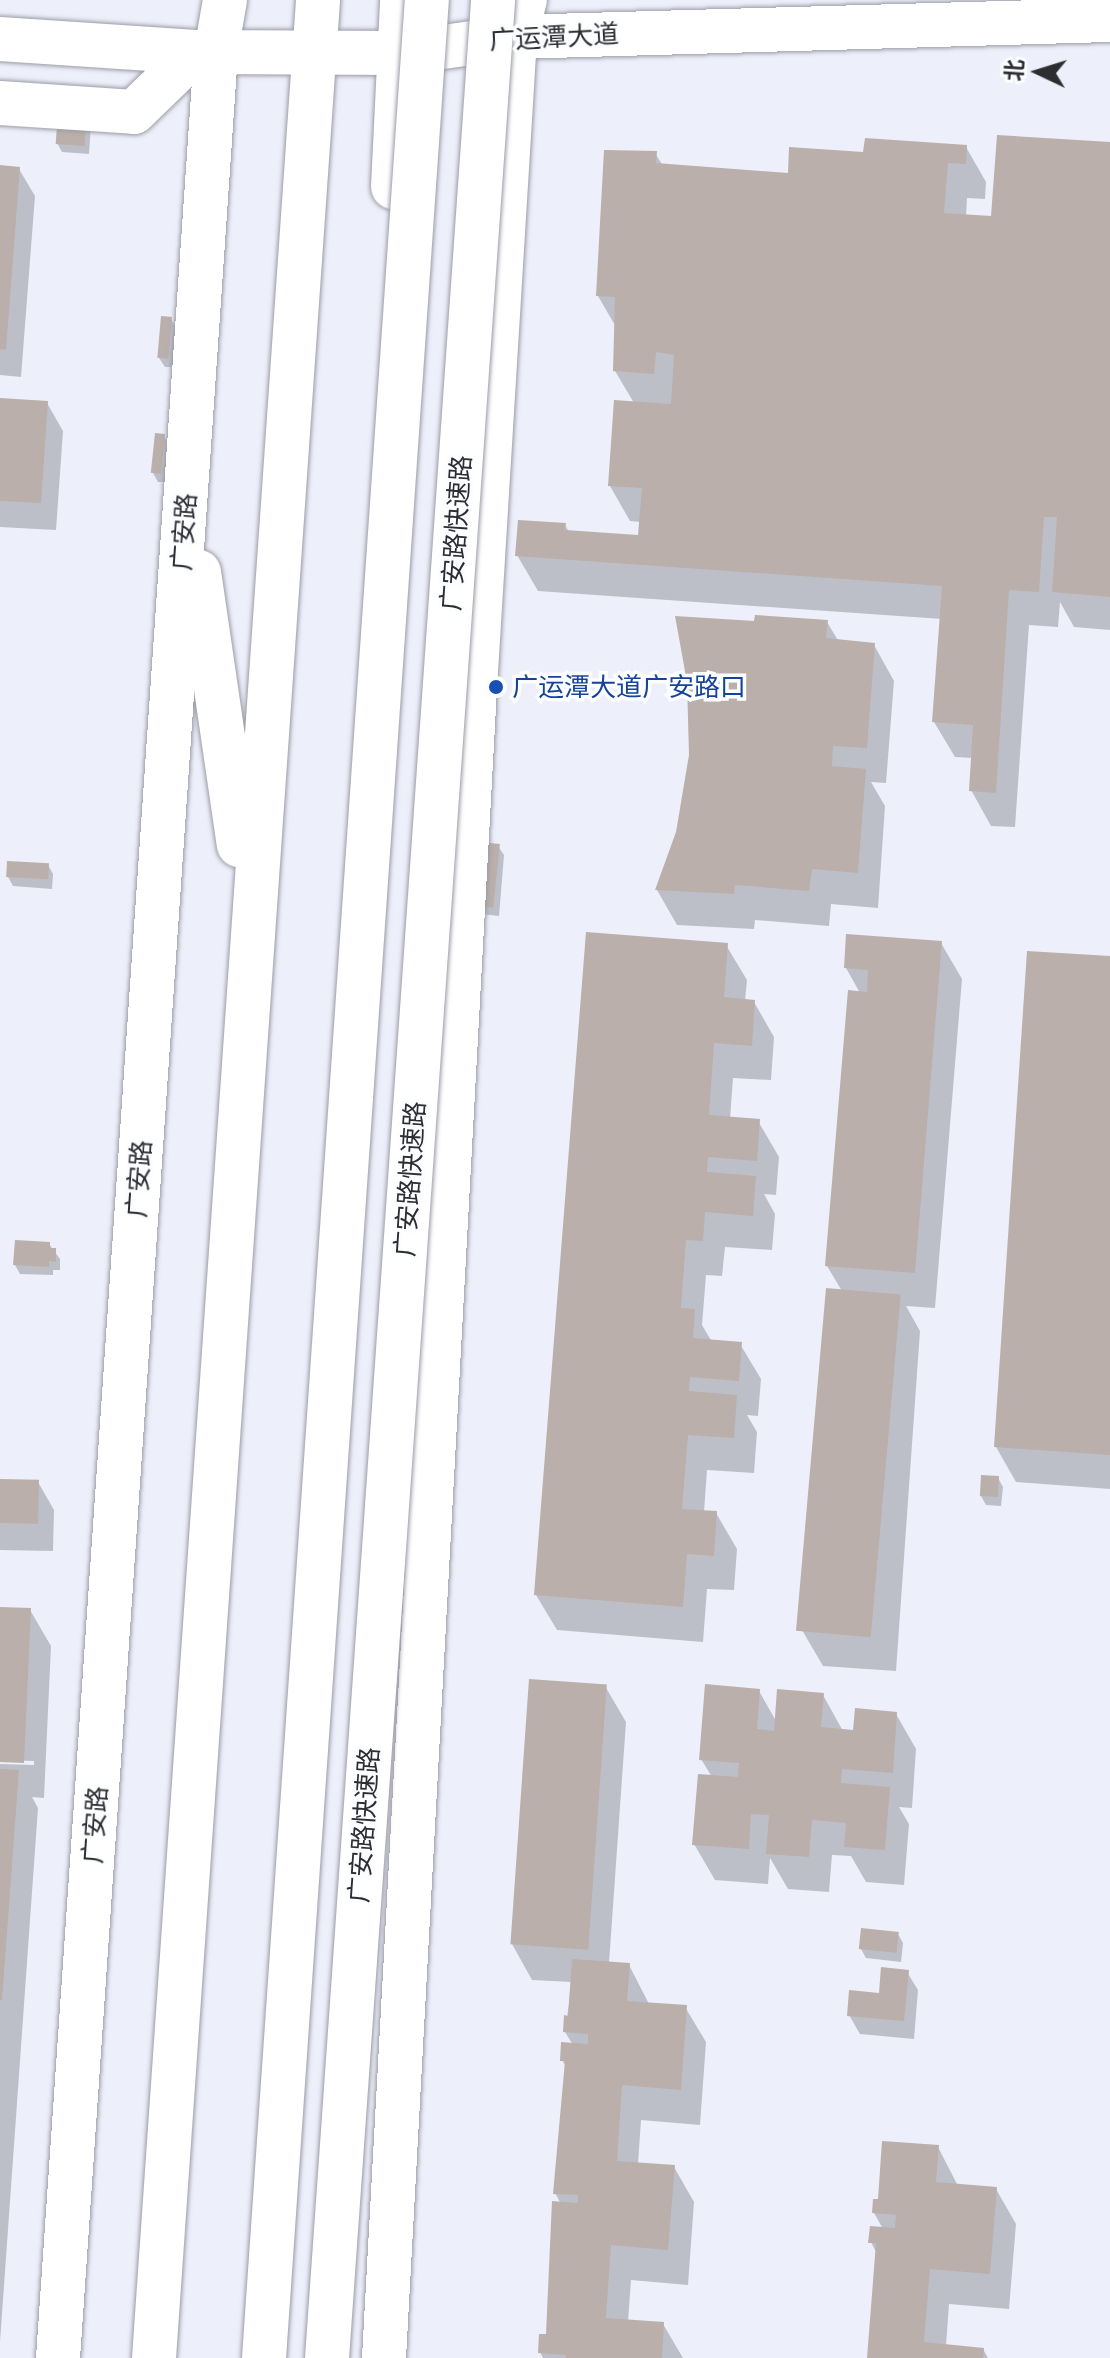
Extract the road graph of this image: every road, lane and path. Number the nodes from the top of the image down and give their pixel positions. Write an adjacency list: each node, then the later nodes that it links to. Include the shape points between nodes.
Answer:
1 (225, 0): 8 (main road, 广安路)
2 (318, 0): 9 (main road)
3 (402, 0): 10 (main road)
4 (427, 0): 16 (main road, bridge)
5 (511, 12): 6 (main road, 广运潭大道); 10 (main road, 广运潭大道); 18 (main road, 广安路快速路, bridge); 19 (main road)
6 (1110, 20)
7 (0, 39): 8 (main road, 广运潭大道)
8 (206, 52): 9 (main road, 广运潭大道); 11 (main road, via 134,112); 12 (main road, 广安路)
9 (311, 53): 10 (main road, 广运潭大道); 13 (main road)
10 (400, 53): 17 (main road)
11 (0, 103)
12 (187, 487): 13 (main road); 14 (main road, 广安路)
13 (251, 930): 15 (main road)
14 (58, 2358)
15 (154, 2358)
16 (264, 2358)
17 (277, 2358)
18 (327, 2358)
19 (384, 2358)

